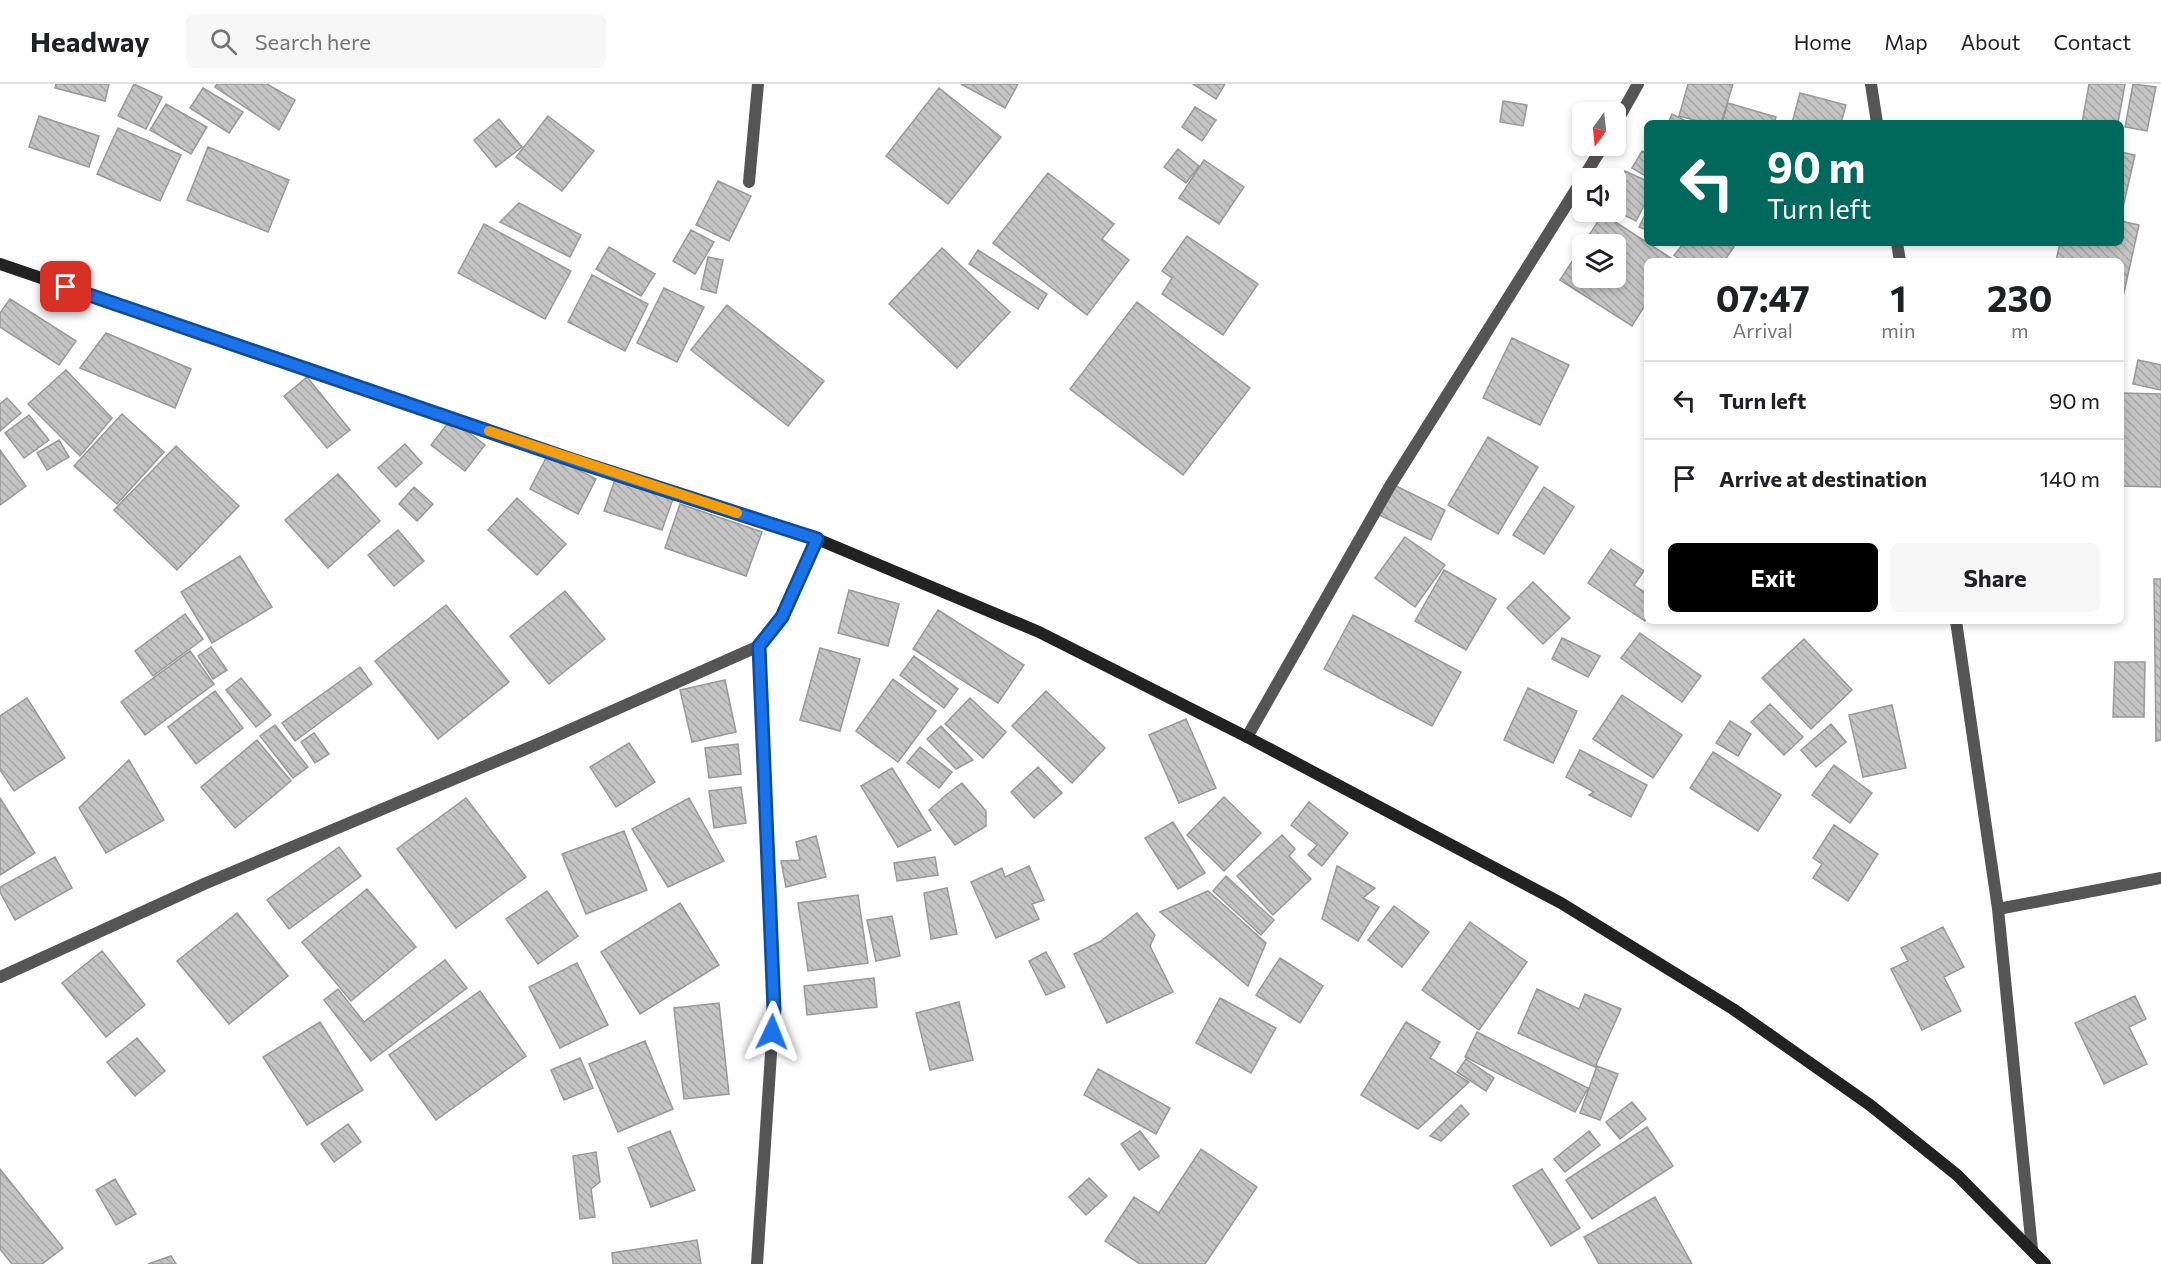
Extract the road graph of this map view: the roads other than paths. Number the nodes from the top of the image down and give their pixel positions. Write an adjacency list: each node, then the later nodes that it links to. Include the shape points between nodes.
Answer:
1 (758, 84): 6 (street)
2 (1638, 84): 4 (street)
3 (1871, 84): 5 (street)
4 (1626, 105)
5 (1877, 120)
6 (749, 182)
7 (1572, 196): 12 (street, via 1390,486)
8 (0, 264): 9 (main road, via 575,461)
9 (817, 539): 11 (street, via 782,617); 12 (main road, via 1039,632)
10 (1956, 624): 14 (street)
11 (759, 646): 15 (street, via 204,884); 17 (street, via 774,1009)
12 (1247, 737): 16 (main road, via 1561,903 1733,1009 1870,1105 1957,1175)
13 (2161, 878): 14 (street)
14 (1998, 909): 16 (street)
15 (0, 977)
16 (2032, 1249): 18 (main road)
17 (757, 1264)
18 (2045, 1264)

